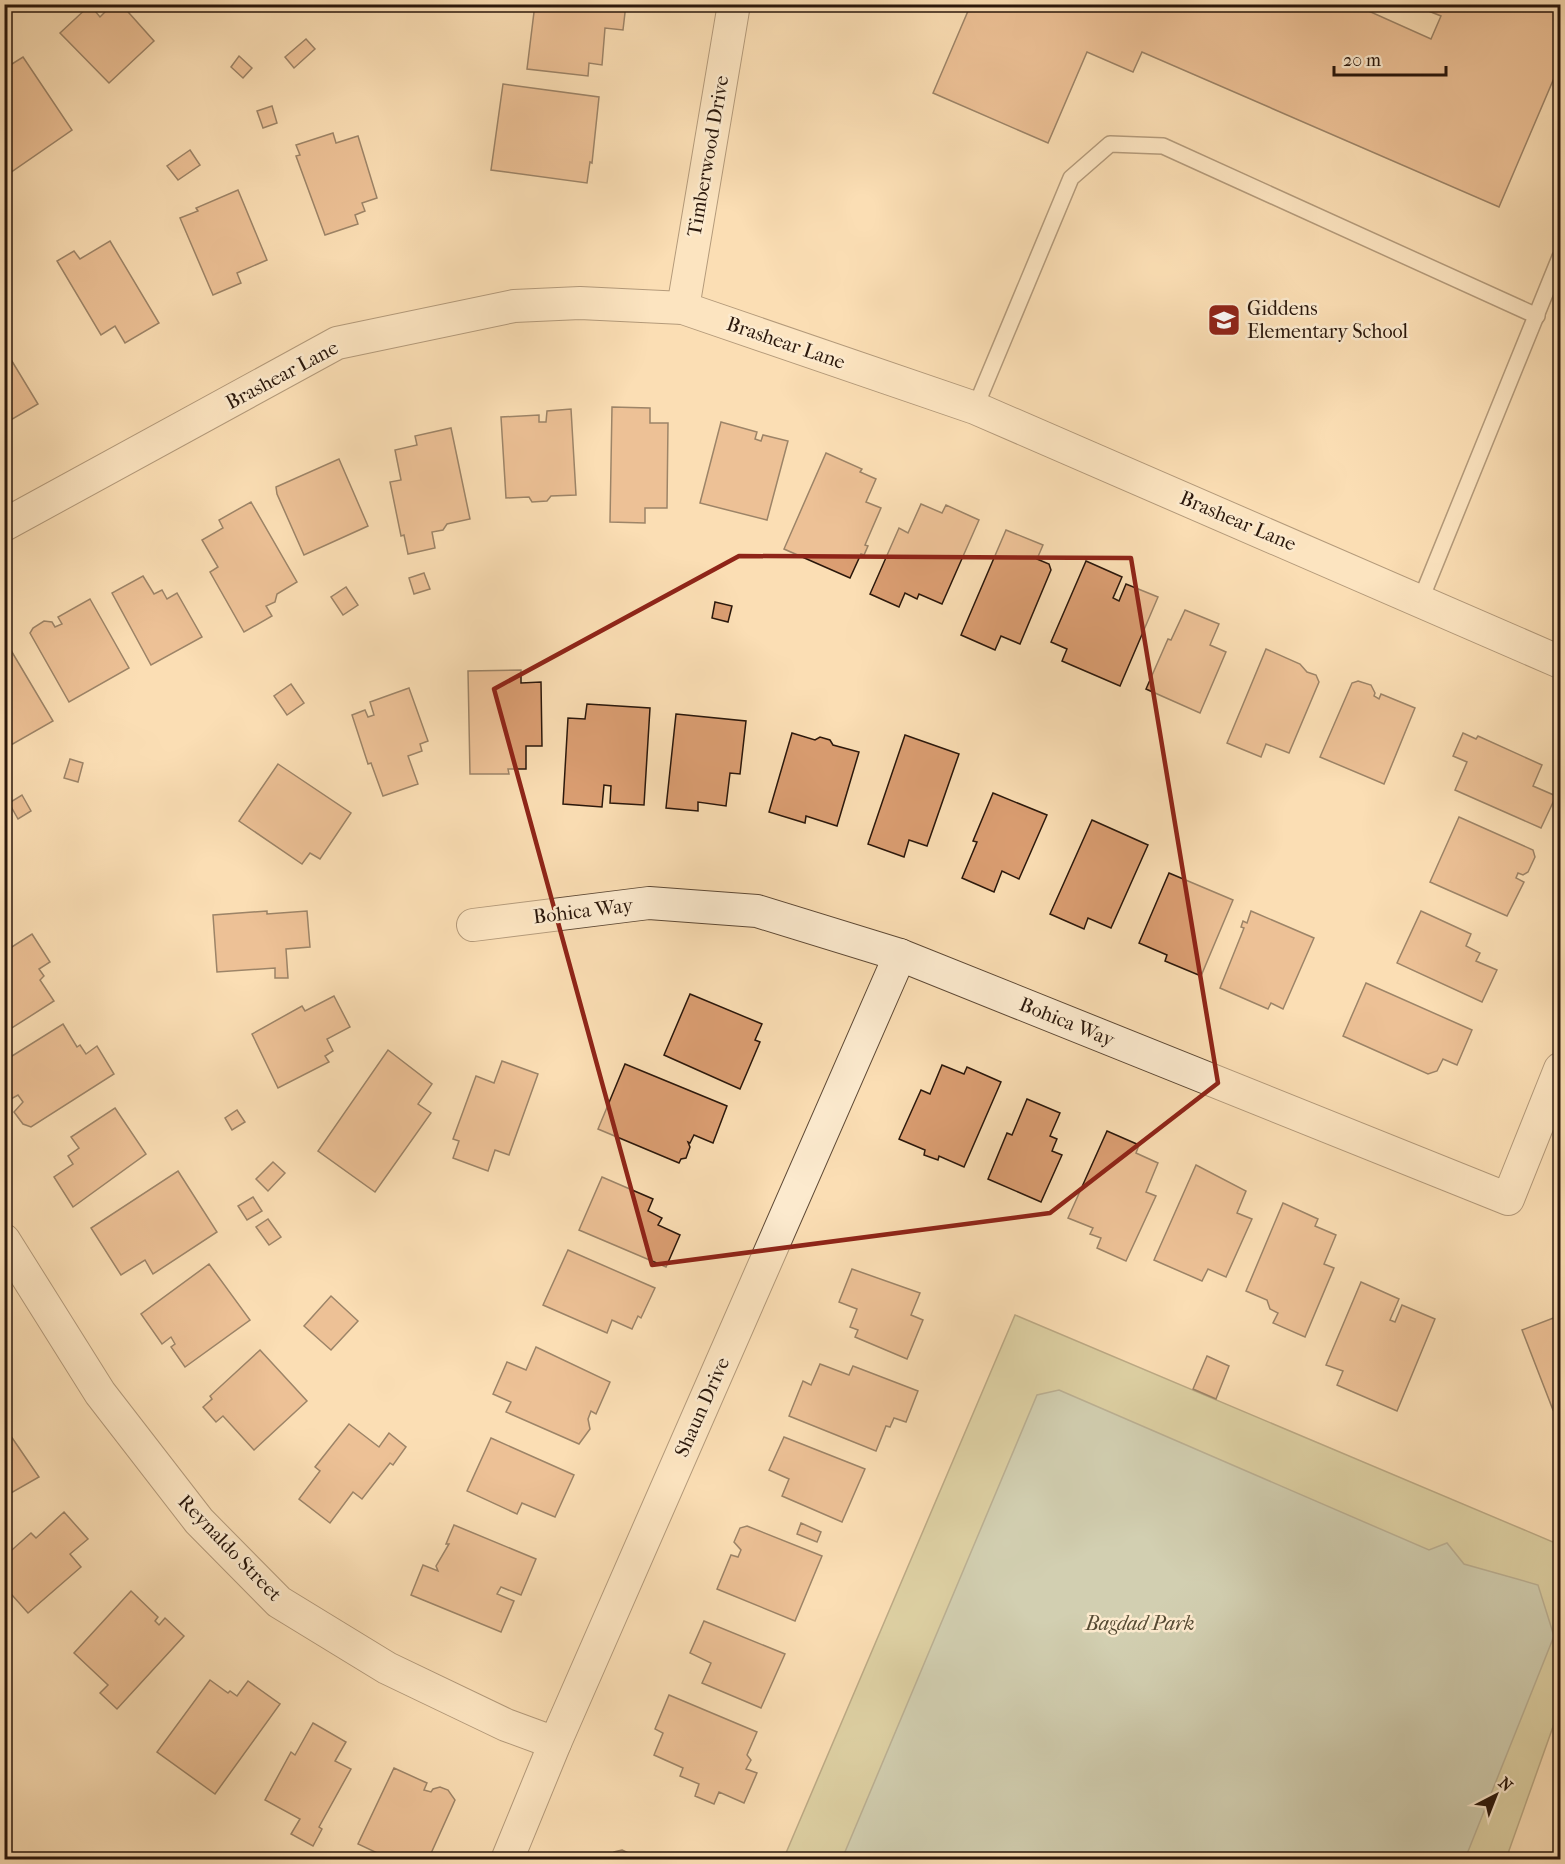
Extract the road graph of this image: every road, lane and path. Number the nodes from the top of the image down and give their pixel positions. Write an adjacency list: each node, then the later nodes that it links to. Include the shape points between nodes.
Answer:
1 (734, 4): 3 (street, Timberwood Drive)
2 (1560, 257): 4 (lane)
3 (683, 308): 5 (street, Brashear Lane); 6 (street, Brashear Lane, via 580,303 514,306 337,343)
4 (1537, 316): 5 (lane, via 1163,146 1110,144 1071,178); 7 (lane)
5 (975, 408): 7 (street, Brashear Lane)
6 (4, 525)
7 (1421, 599): 8 (street, Brashear Lane)
8 (1560, 662)
9 (473, 925): 10 (street, Bohica Way, via 649,903 725,908 757,911)
10 (900, 955): 11 (street, Bohica Way, via 1508,1199); 13 (street, Shaun Drive)
11 (1560, 1069)
12 (4, 1240): 13 (street, Reynaldo Street, via 100,1393 199,1521 279,1602 387,1668 506,1725)
13 (555, 1743): 14 (street, Shaun Drive)
14 (507, 1860)

